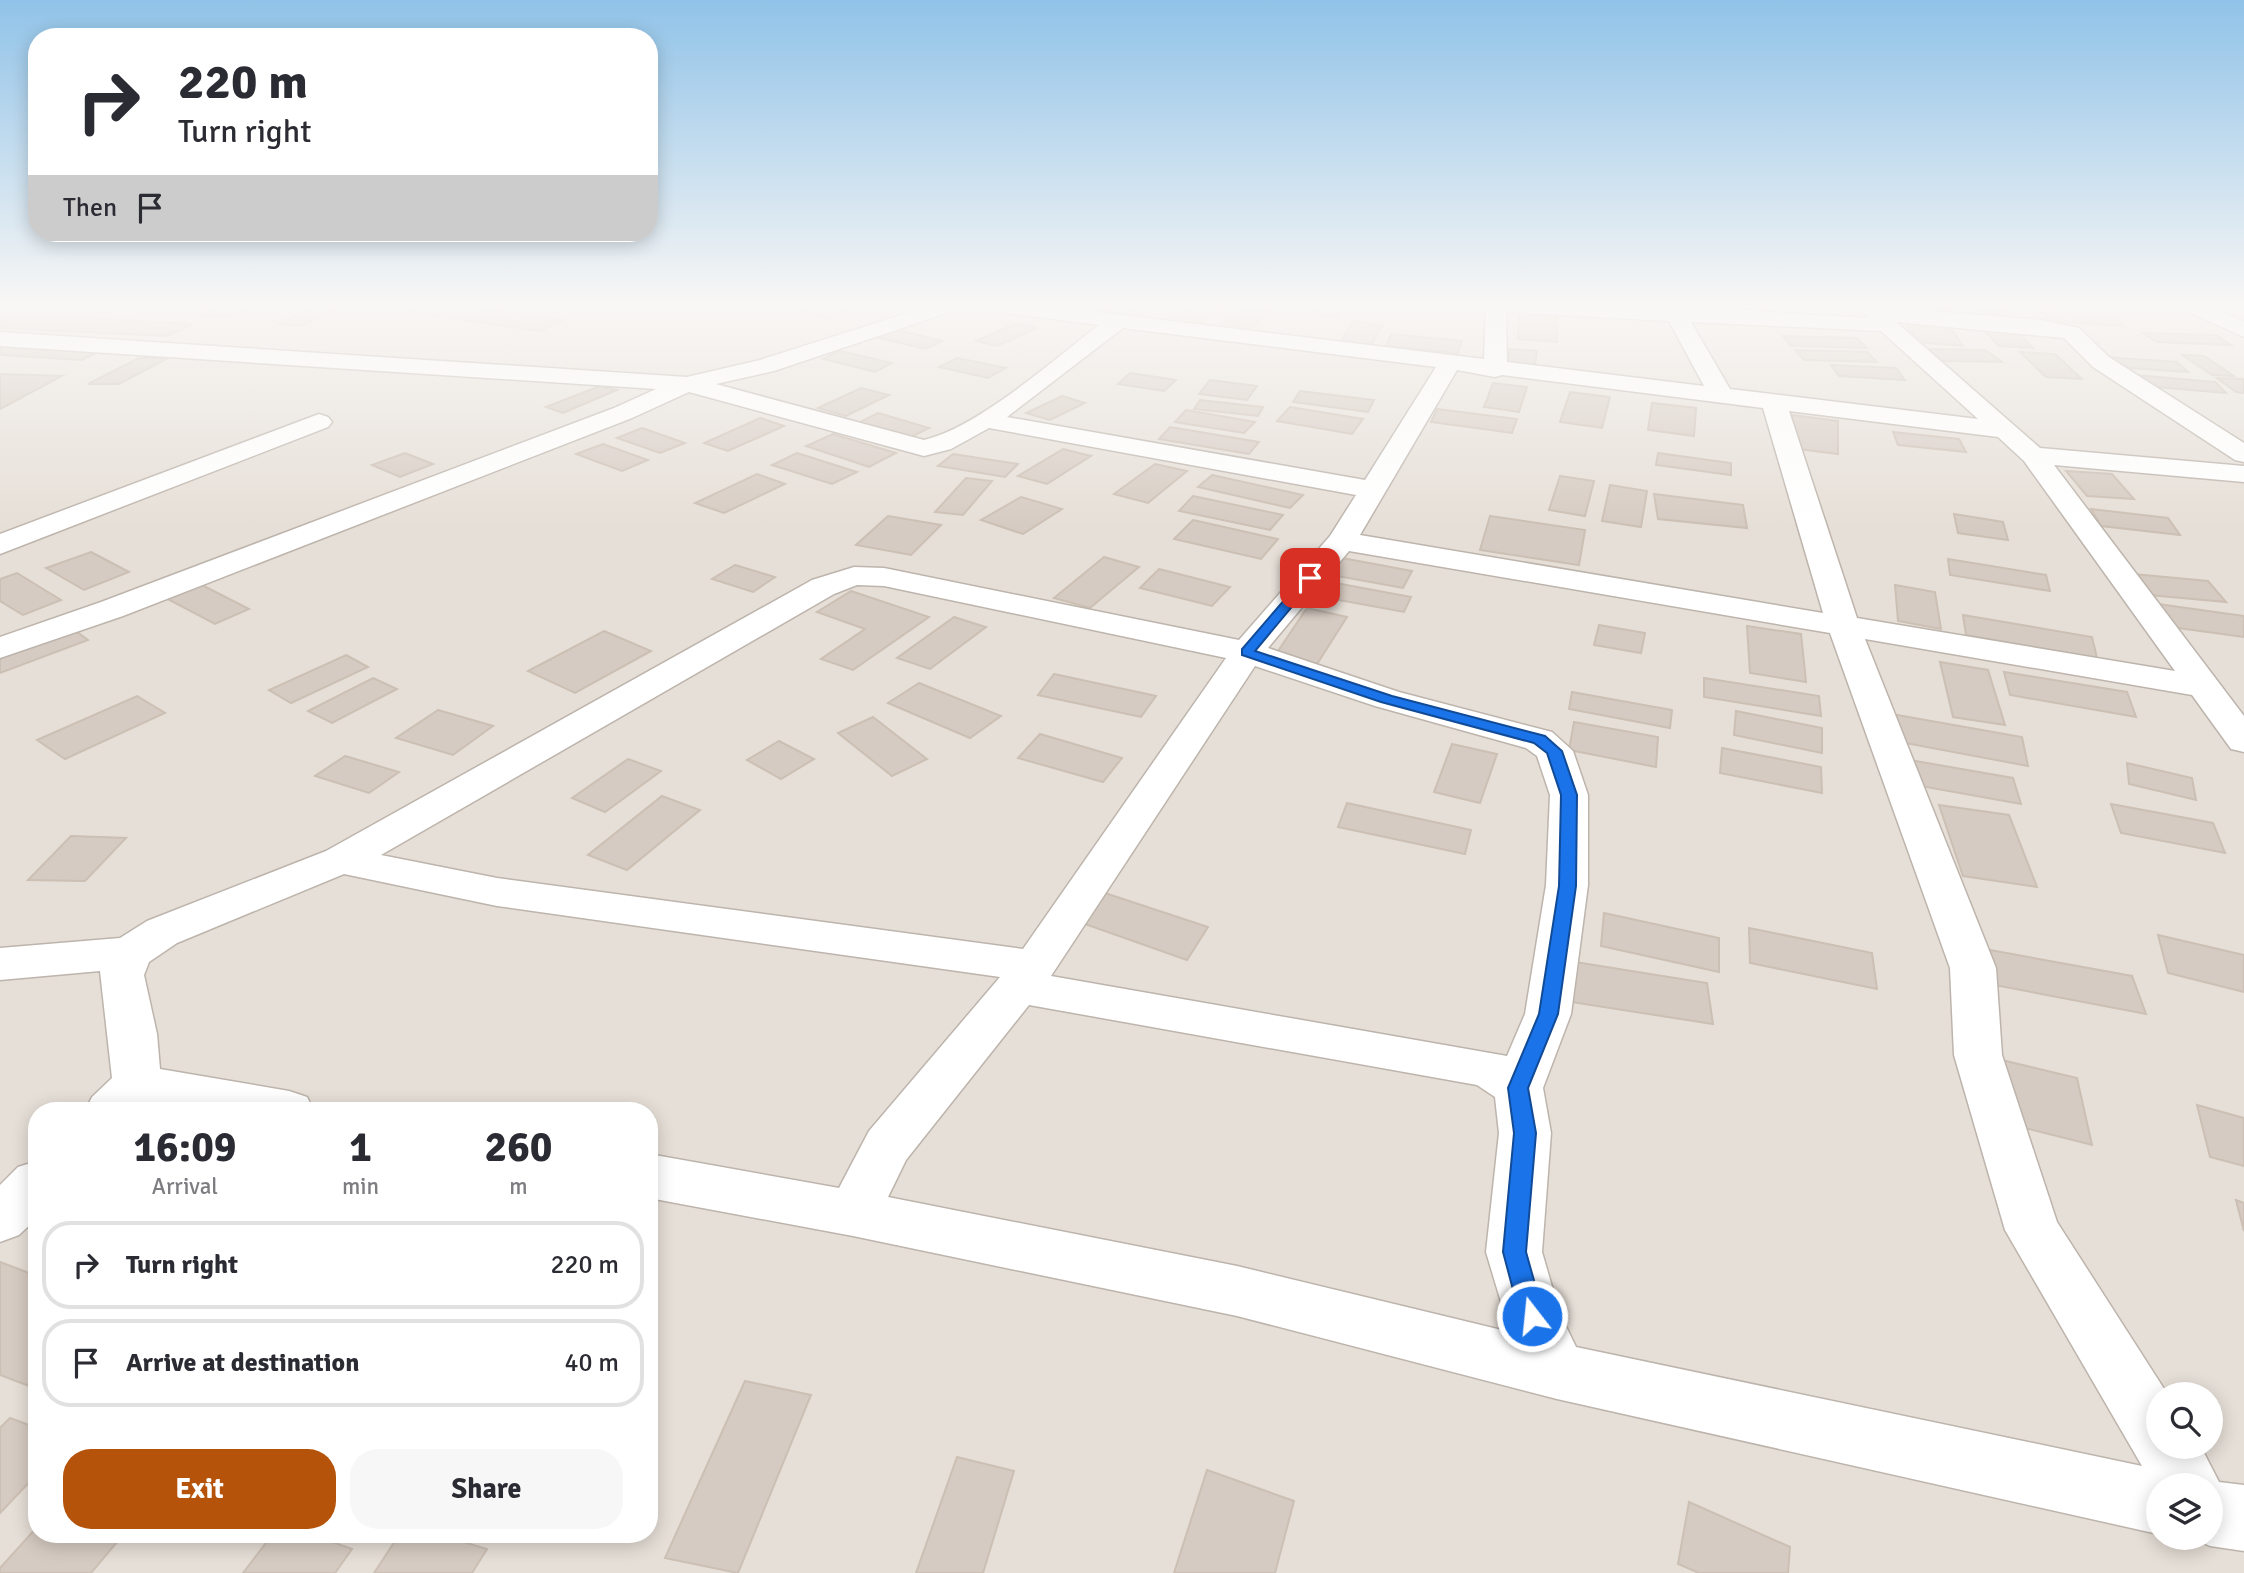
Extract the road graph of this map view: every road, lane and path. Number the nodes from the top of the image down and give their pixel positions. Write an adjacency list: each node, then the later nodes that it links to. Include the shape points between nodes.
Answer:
1 (632, 380): 10 (street)
2 (703, 380): 10 (street)
3 (773, 380): 13 (street)
4 (1038, 380): 14 (street)
5 (1439, 380): 20 (street)
6 (1597, 380): 11 (street)
7 (1713, 380): 11 (street)
8 (1950, 380): 16 (street)
9 (2130, 380): 17 (street)
10 (687, 384): 13 (street); 24 (street, via 623,413)
11 (1720, 393): 12 (street)
12 (1774, 402): 16 (street); 23 (street)
13 (790, 413): 14 (street, via 924,448 947,444)
14 (984, 420): 20 (street)
15 (320, 422): 22 (street)
16 (2003, 430): 18 (street)
17 (2244, 454)
18 (2033, 455): 19 (street); 26 (street)
19 (2244, 474)
20 (1375, 490): 21 (street)
21 (1342, 541): 23 (street); 25 (street)
22 (0, 545)
23 (1843, 624): 26 (street); 40 (street, via 1973,968 1978,1055 2032,1230)
24 (0, 648)
25 (1247, 652): 28 (street, via 884,577 854,576 823,587); 31 (street); 32 (street, via 1387,699 1539,740 1554,751 1569,795 1567,886 1548,1014)
26 (2225, 704): 27 (street)
27 (2244, 741)
28 (341, 860): 29 (street, via 162,932); 31 (street, via 497,892)
29 (130, 953): 30 (street); 33 (street, via 121,975 133,1034)
30 (0, 964)
31 (1026, 976): 32 (street, via 1490,1069); 37 (street, via 887,1146)
32 (1518, 1088): 39 (street, via 1525,1133 1514,1252 1532,1316)
33 (124, 1098): 34 (street)
34 (175, 1102)
35 (658, 1178): 37 (street)
36 (28, 1192): 38 (street)
37 (853, 1213): 39 (street, via 1237,1290)
38 (0, 1219)
39 (1557, 1371): 41 (street)
40 (2146, 1415)
41 (2146, 1499)
42 (2223, 1515): 43 (street)
43 (2244, 1518)

